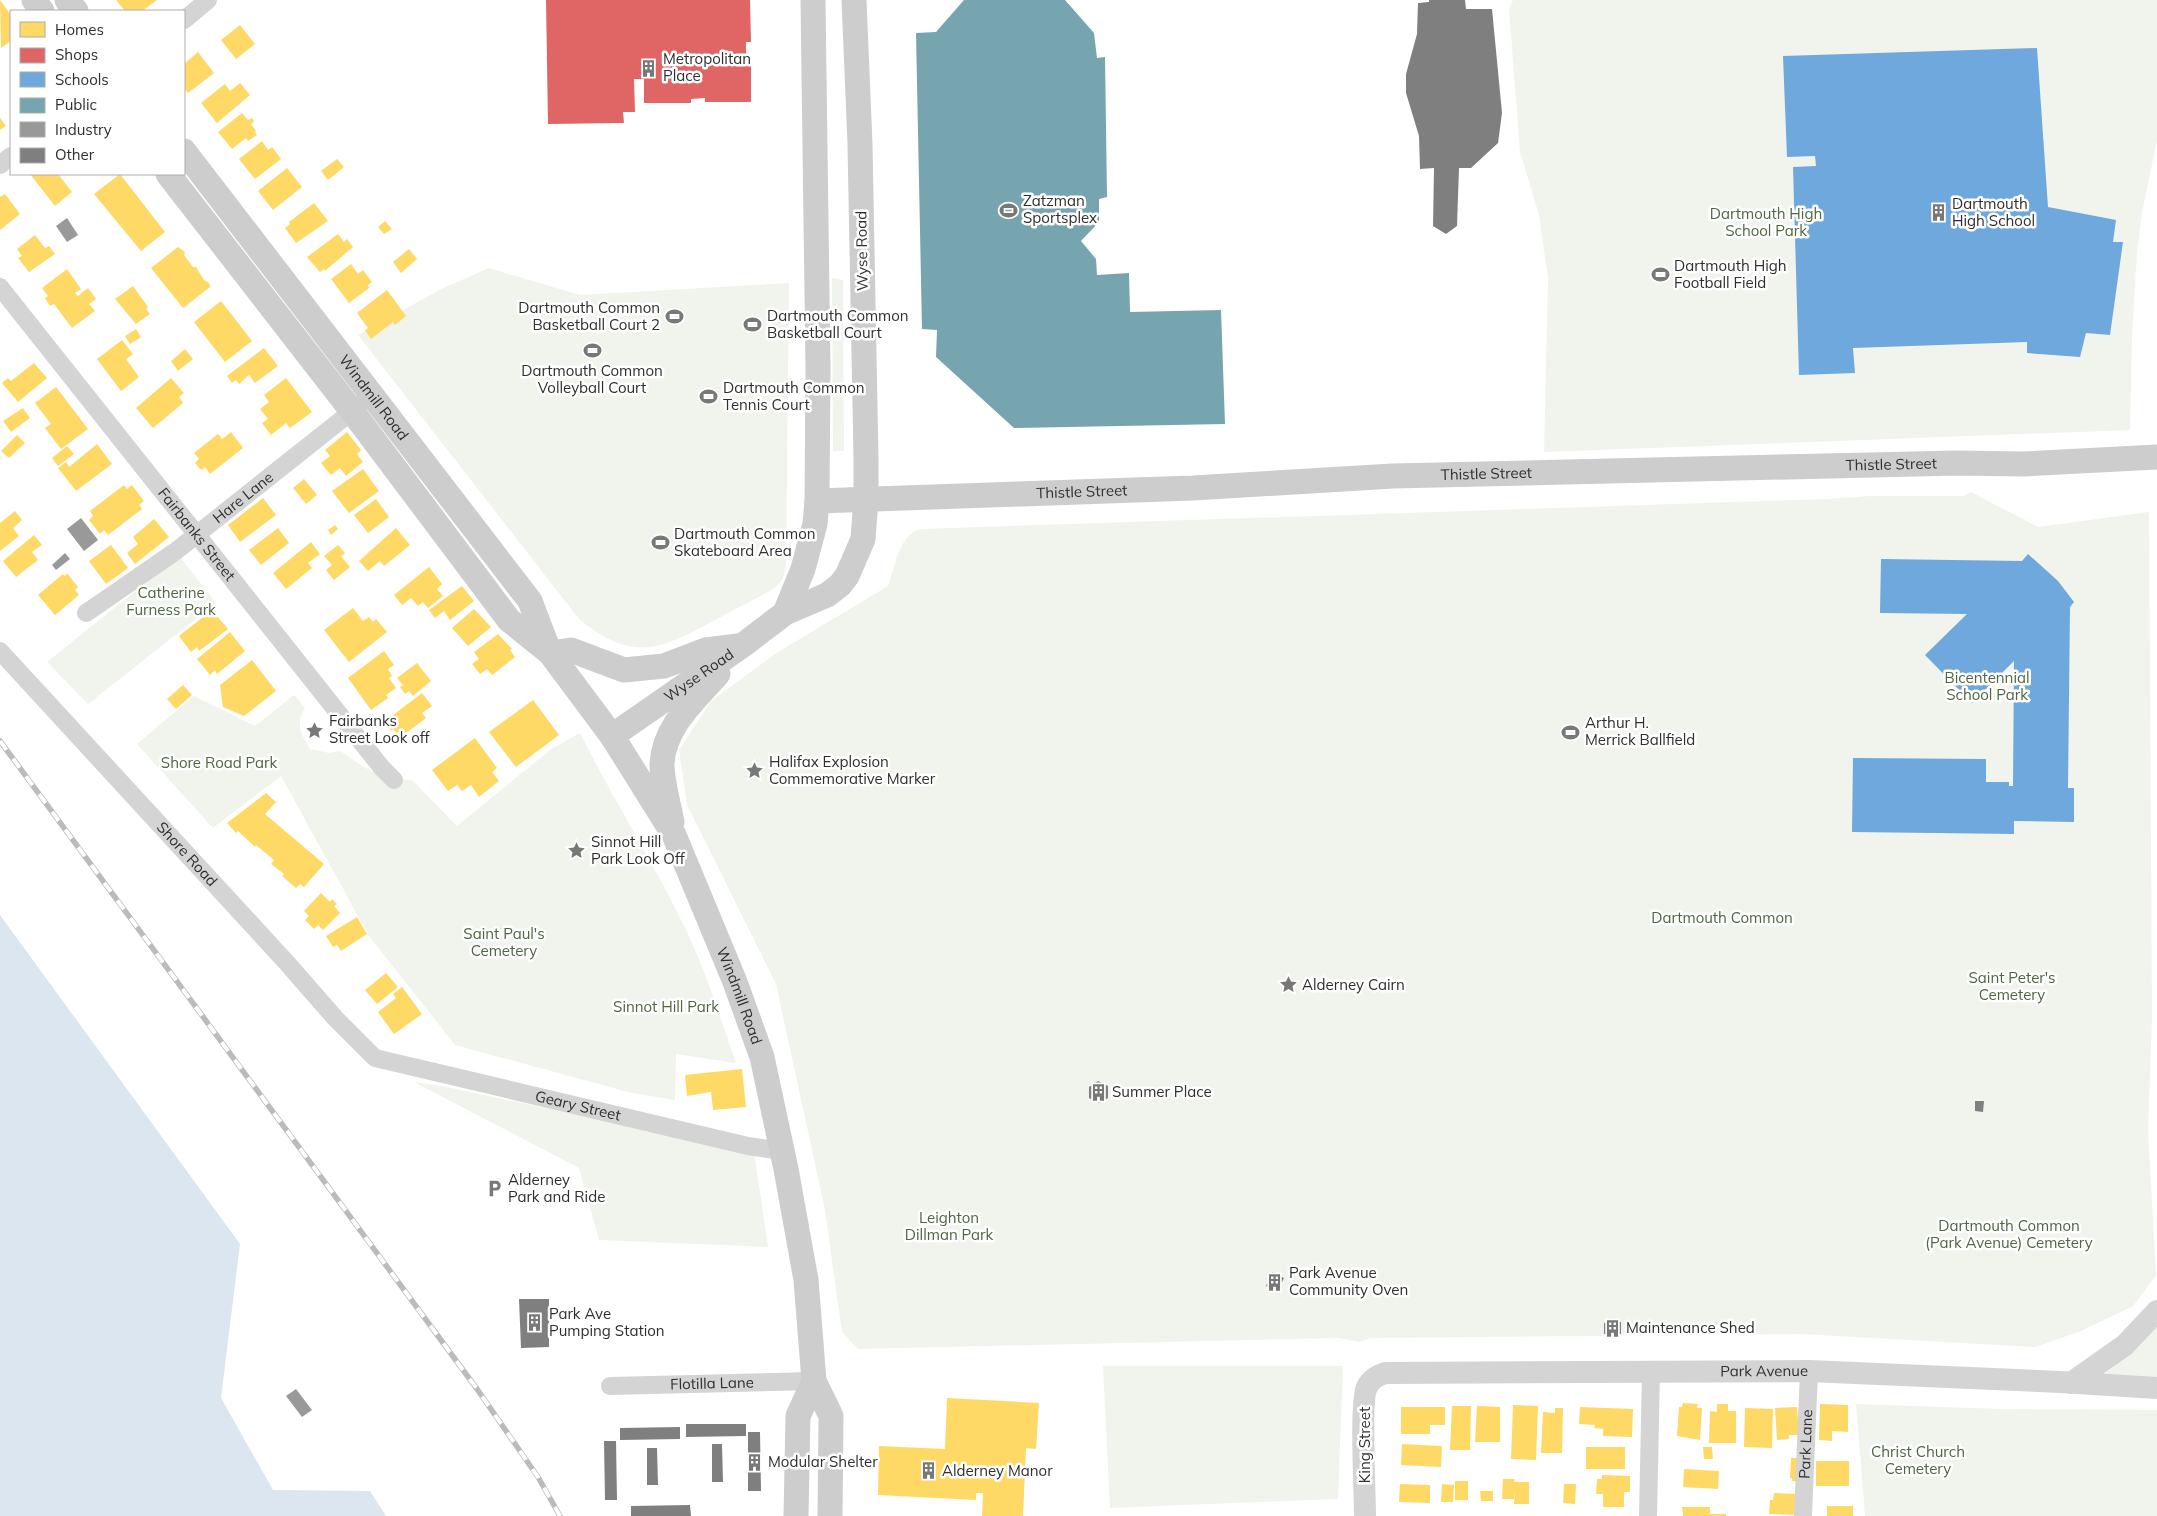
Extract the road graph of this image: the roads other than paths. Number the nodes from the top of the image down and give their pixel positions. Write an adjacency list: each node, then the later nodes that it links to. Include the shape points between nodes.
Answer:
1 (67, 0): 5 (main road)
2 (208, 0): 6 (street)
3 (813, 0): 16 (main road)
4 (854, 0): 15 (main road, Wyse Road)
5 (75, 10)
6 (185, 19)
7 (185, 151): 12 (main road, Windmill Road)
8 (10, 157): 9 (street)
9 (0, 165)
10 (169, 175): 13 (main road, Windmill Road)
11 (0, 287): 17 (street, Fairbanks Street)
12 (372, 396): 13 (street, Hare Lane); 22 (main road, Windmill Road, via 530,601)
13 (352, 411): 17 (street, Hare Lane); 22 (main road, Windmill Road, via 510,620)
14 (2157, 457): 15 (main road, Thistle Street, via 2023,464 1393,476 1193,488)
15 (866, 500): 16 (main road, Thistle Street); 19 (main road, Wyse Road, via 863,538 847,576 827,596)
16 (817, 501): 19 (main road, via 815,524 803,569)
17 (195, 534): 18 (street, Hare Lane, via 176,551); 24 (street, Fairbanks Street)
18 (86, 613)
19 (785, 613): 20 (main road, Wyse Road)
20 (743, 645): 22 (main road, via 706,650 664,666 624,670 571,650); 23 (main road, Wyse Road); 25 (main road, via 675,723 666,747 662,765)
21 (0, 651): 26 (street, Shore Road)
22 (550, 653): 23 (main road, Windmill Road)
23 (612, 736): 25 (main road, Windmill Road)
24 (394, 780)
25 (674, 835): 27 (main road, Windmill Road, via 735,982 762,1057)
26 (375, 1058): 27 (street, Geary Street, via 748,1146)
27 (782, 1151): 32 (main road, Windmill Road, via 806,1280)
28 (2157, 1311): 33 (street, via 2125,1345)
29 (1809, 1371): 30 (street, Park Avenue); 33 (street, Park Avenue); 40 (street, Park Lane)
30 (1651, 1372): 31 (street, Park Avenue, via 1385,1373); 39 (street)
31 (1374, 1378): 38 (street, King Street, via 1366,1388 1364,1412)
32 (814, 1381): 34 (street, Flotilla Lane); 36 (main road, via 798,1416); 37 (main road, via 830,1416)
33 (2071, 1382): 35 (street, Park Avenue)
34 (610, 1386)
35 (2157, 1388)
36 (796, 1516)
37 (830, 1516)
38 (1365, 1516)
39 (1648, 1516)
40 (1803, 1516)

